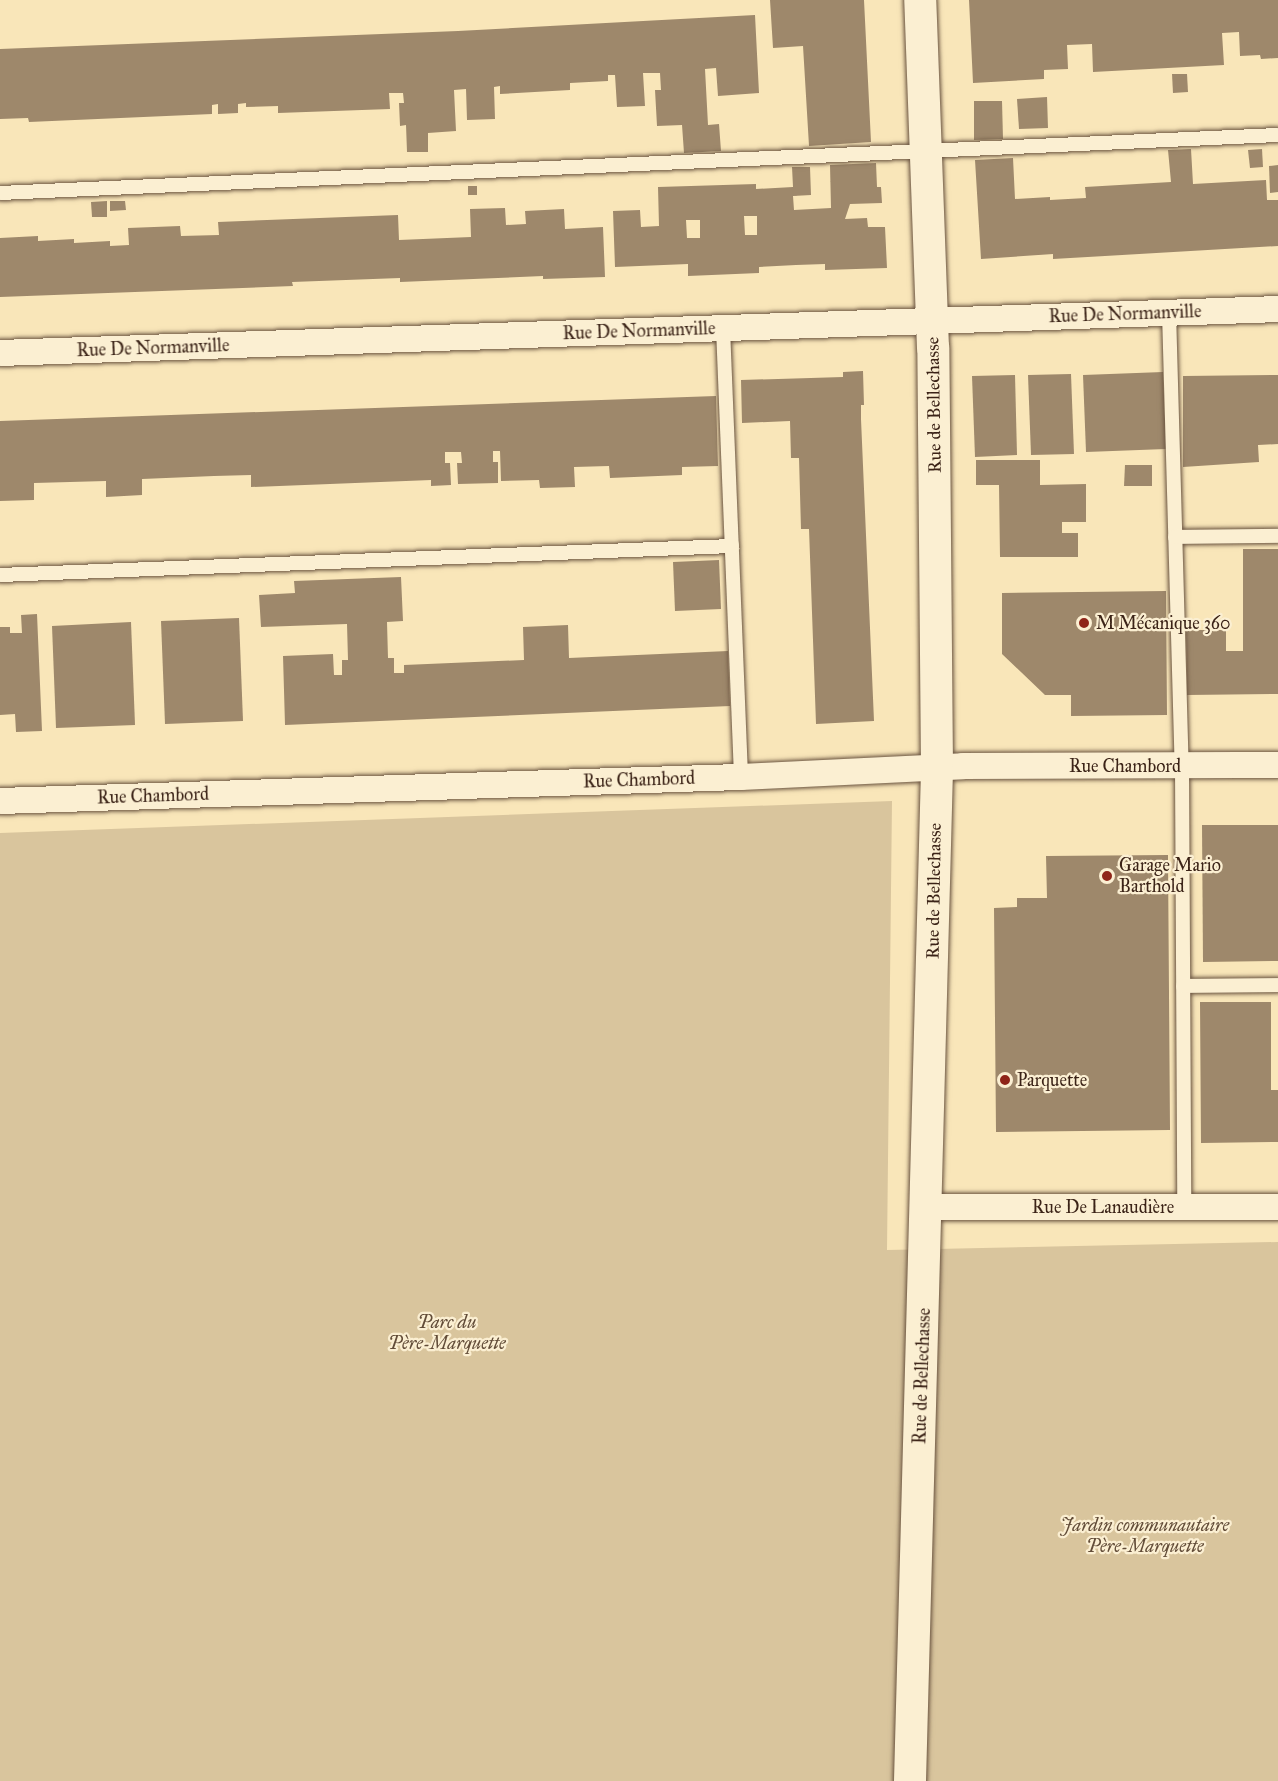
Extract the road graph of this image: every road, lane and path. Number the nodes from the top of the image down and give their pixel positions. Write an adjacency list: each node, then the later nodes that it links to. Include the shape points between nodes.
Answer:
1 (920, 0): 3 (street, Rue de Bellechasse)
2 (1278, 135): 3 (lane)
3 (927, 151): 4 (lane); 7 (street, Rue de Bellechasse)
4 (0, 193)
5 (1278, 309): 6 (street, Rue De Normanville)
6 (1169, 312): 7 (street, Rue De Normanville); 11 (lane)
7 (932, 320): 8 (street, Rue De Normanville); 16 (street, Rue de Bellechasse)
8 (723, 328): 9 (street, Rue De Normanville); 12 (lane)
9 (0, 353)
10 (1278, 536): 11 (lane)
11 (1175, 537): 15 (lane)
12 (732, 546): 13 (lane); 17 (lane)
13 (0, 575)
14 (1278, 765): 15 (street, Rue Chambord)
15 (1182, 766): 16 (street, Rue Chambord); 20 (lane)
16 (937, 768): 17 (street, Rue Chambord); 21 (street, Rue de Bellechasse)
17 (741, 777): 18 (street, Rue Chambord)
18 (0, 801)
19 (1278, 985): 20 (lane)
20 (1183, 986): 22 (lane)
21 (927, 1207): 22 (street, Rue De Lanaudière); 24 (street, Rue de Bellechasse)
22 (1184, 1207): 23 (street, Rue De Lanaudière)
23 (1278, 1207)
24 (910, 1781)

